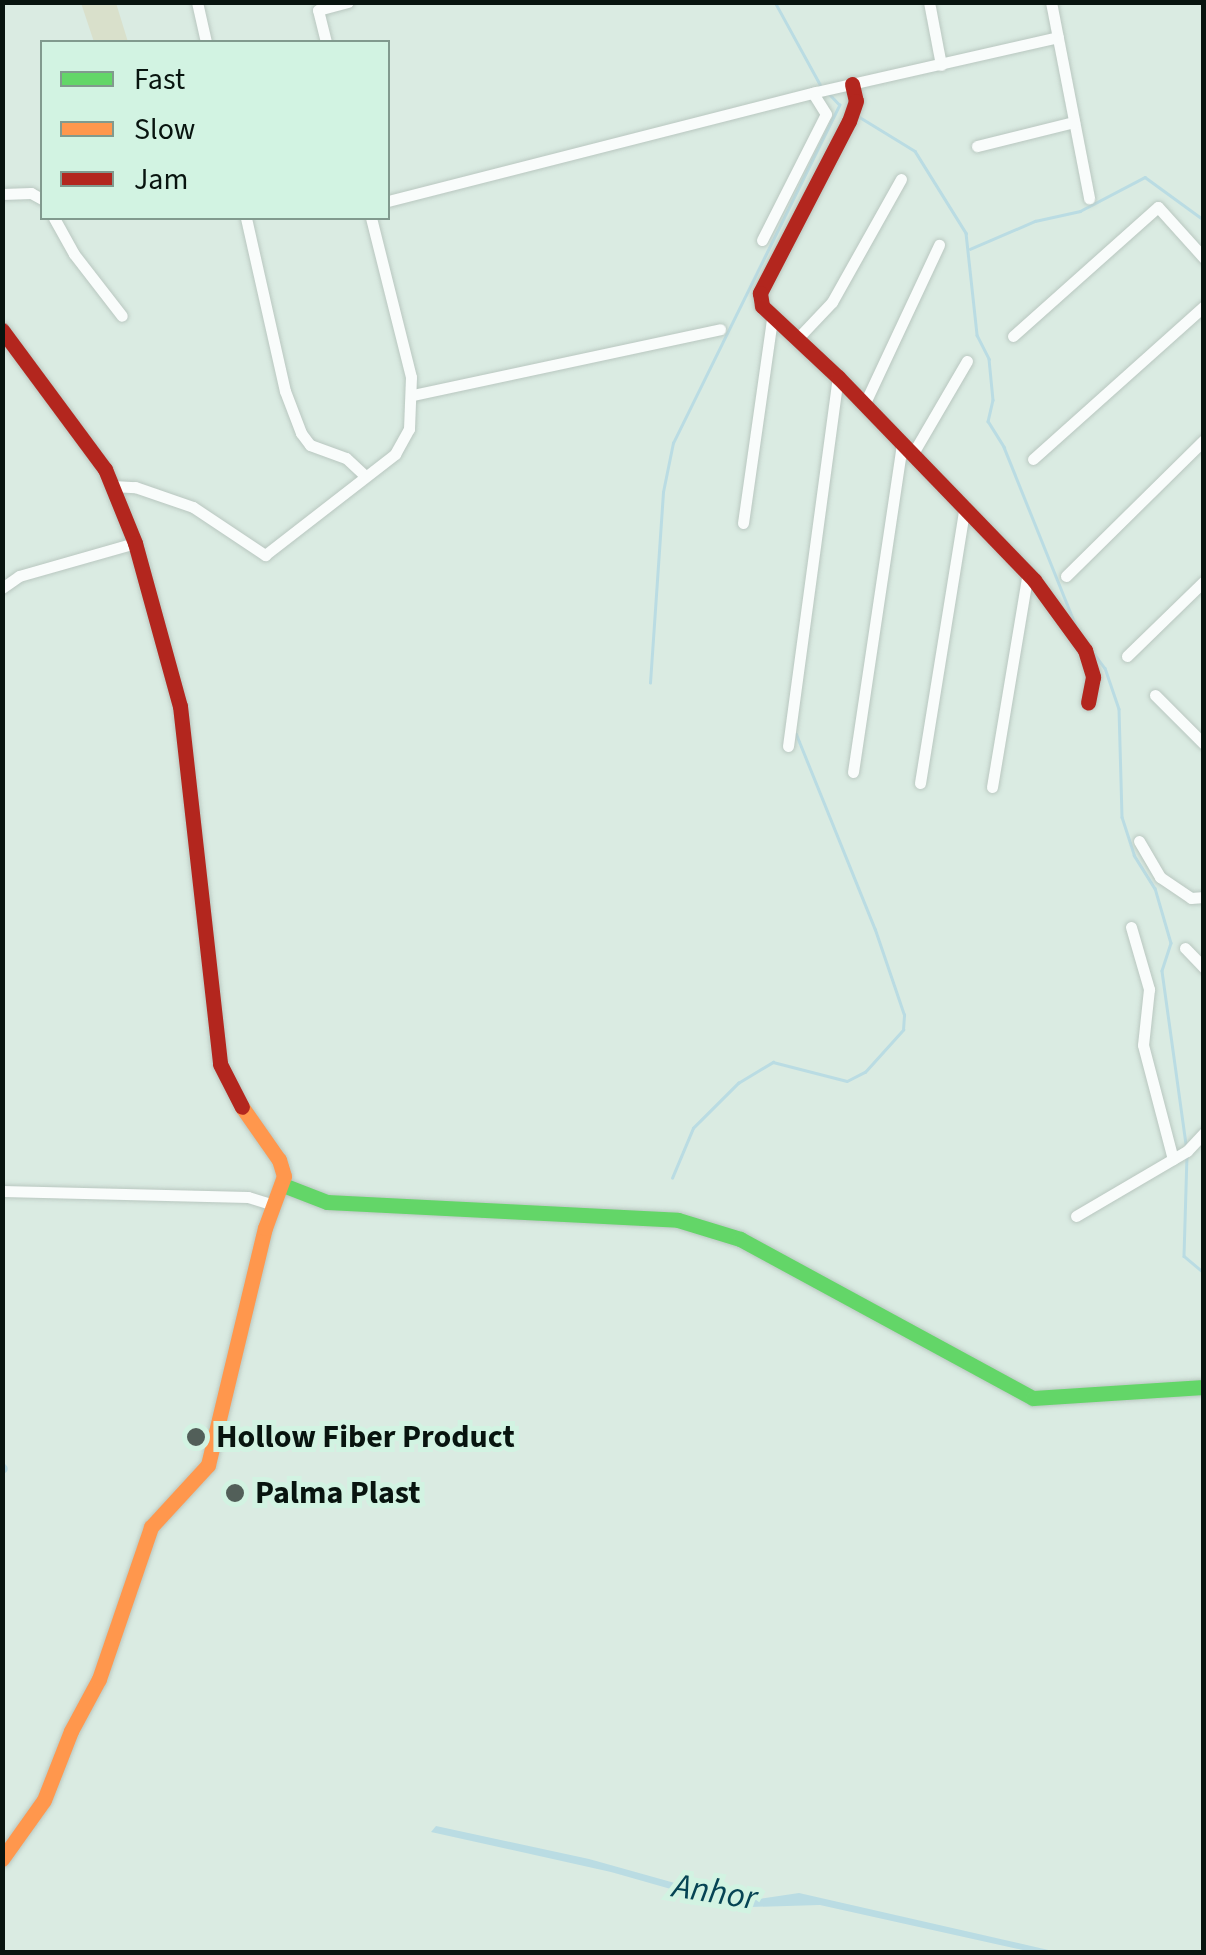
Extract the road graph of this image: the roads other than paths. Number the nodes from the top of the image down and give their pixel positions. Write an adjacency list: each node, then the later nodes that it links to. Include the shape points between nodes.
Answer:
1 (196, 2): 6 (street)
2 (929, 2): 8 (street)
3 (1051, 2): 5 (street)
4 (344, 3): 7 (street, via 318,10)
5 (1058, 37): 8 (street); 11 (street)
6 (206, 40)
7 (326, 40)
8 (940, 65): 10 (street)
9 (815, 93): 10 (street); 17 (street); 21 (street, via 826,114)
10 (854, 93): 26 (street, via 850,121 760,294)
11 (1074, 122): 12 (street); 16 (street)
12 (977, 146)
13 (901, 179): 30 (street, via 832,302)
14 (2, 194): 15 (street)
15 (40, 198)
16 (1089, 198)
17 (390, 200)
18 (55, 220): 25 (street)
19 (246, 220): 38 (street, via 301,433)
20 (371, 220): 33 (street)
21 (762, 240)
22 (939, 245): 34 (street)
23 (1204, 258): 29 (street, via 1158,207)
24 (1204, 306): 37 (street)
25 (122, 316)
26 (772, 320): 30 (street); 41 (street)
27 (720, 329): 33 (street)
28 (2, 330): 39 (street)
29 (1012, 336)
30 (797, 339): 32 (street)
31 (967, 361): 36 (street)
32 (838, 377): 34 (street); 53 (street)
33 (413, 395): 38 (street, via 404,442)
34 (864, 405): 36 (street)
35 (1204, 440): 44 (street)
36 (906, 450): 40 (street); 54 (street)
37 (1033, 459)
38 (365, 476): 39 (street, via 266,555 193,507)
39 (114, 486): 42 (street)
40 (965, 506): 43 (street); 55 (street)
41 (743, 523)
42 (135, 544): 46 (street, via 19,576); 64 (street, via 180,706 219,1057 233,1094 281,1164)
43 (1028, 574): 49 (street, via 1085,650 1093,677); 56 (street)
44 (1066, 576)
45 (1204, 581): 47 (street)
46 (2, 588)
47 (1127, 656)
48 (1155, 695): 51 (street)
49 (1088, 703)
50 (1204, 723): 51 (street)
51 (1193, 733): 52 (street)
52 (1204, 744)
53 (788, 746)
54 (853, 772)
55 (920, 783)
56 (992, 787)
57 (1139, 841): 58 (street, via 1160,878 1191,898)
58 (1204, 897)
59 (1130, 927): 63 (street, via 1149,989 1143,1045)
60 (1185, 948): 61 (street)
61 (1204, 968)
62 (1204, 1134): 63 (street)
63 (1173, 1159): 67 (street)
64 (282, 1185): 66 (street); 68 (street, via 327,1202 678,1220 740,1239 1032,1398)
65 (2, 1190): 66 (street, via 248,1197)
66 (274, 1205): 69 (street, via 208,1466 151,1527 99,1679 44,1800)
67 (1076, 1216)
68 (1204, 1387)
69 (2, 1859)

